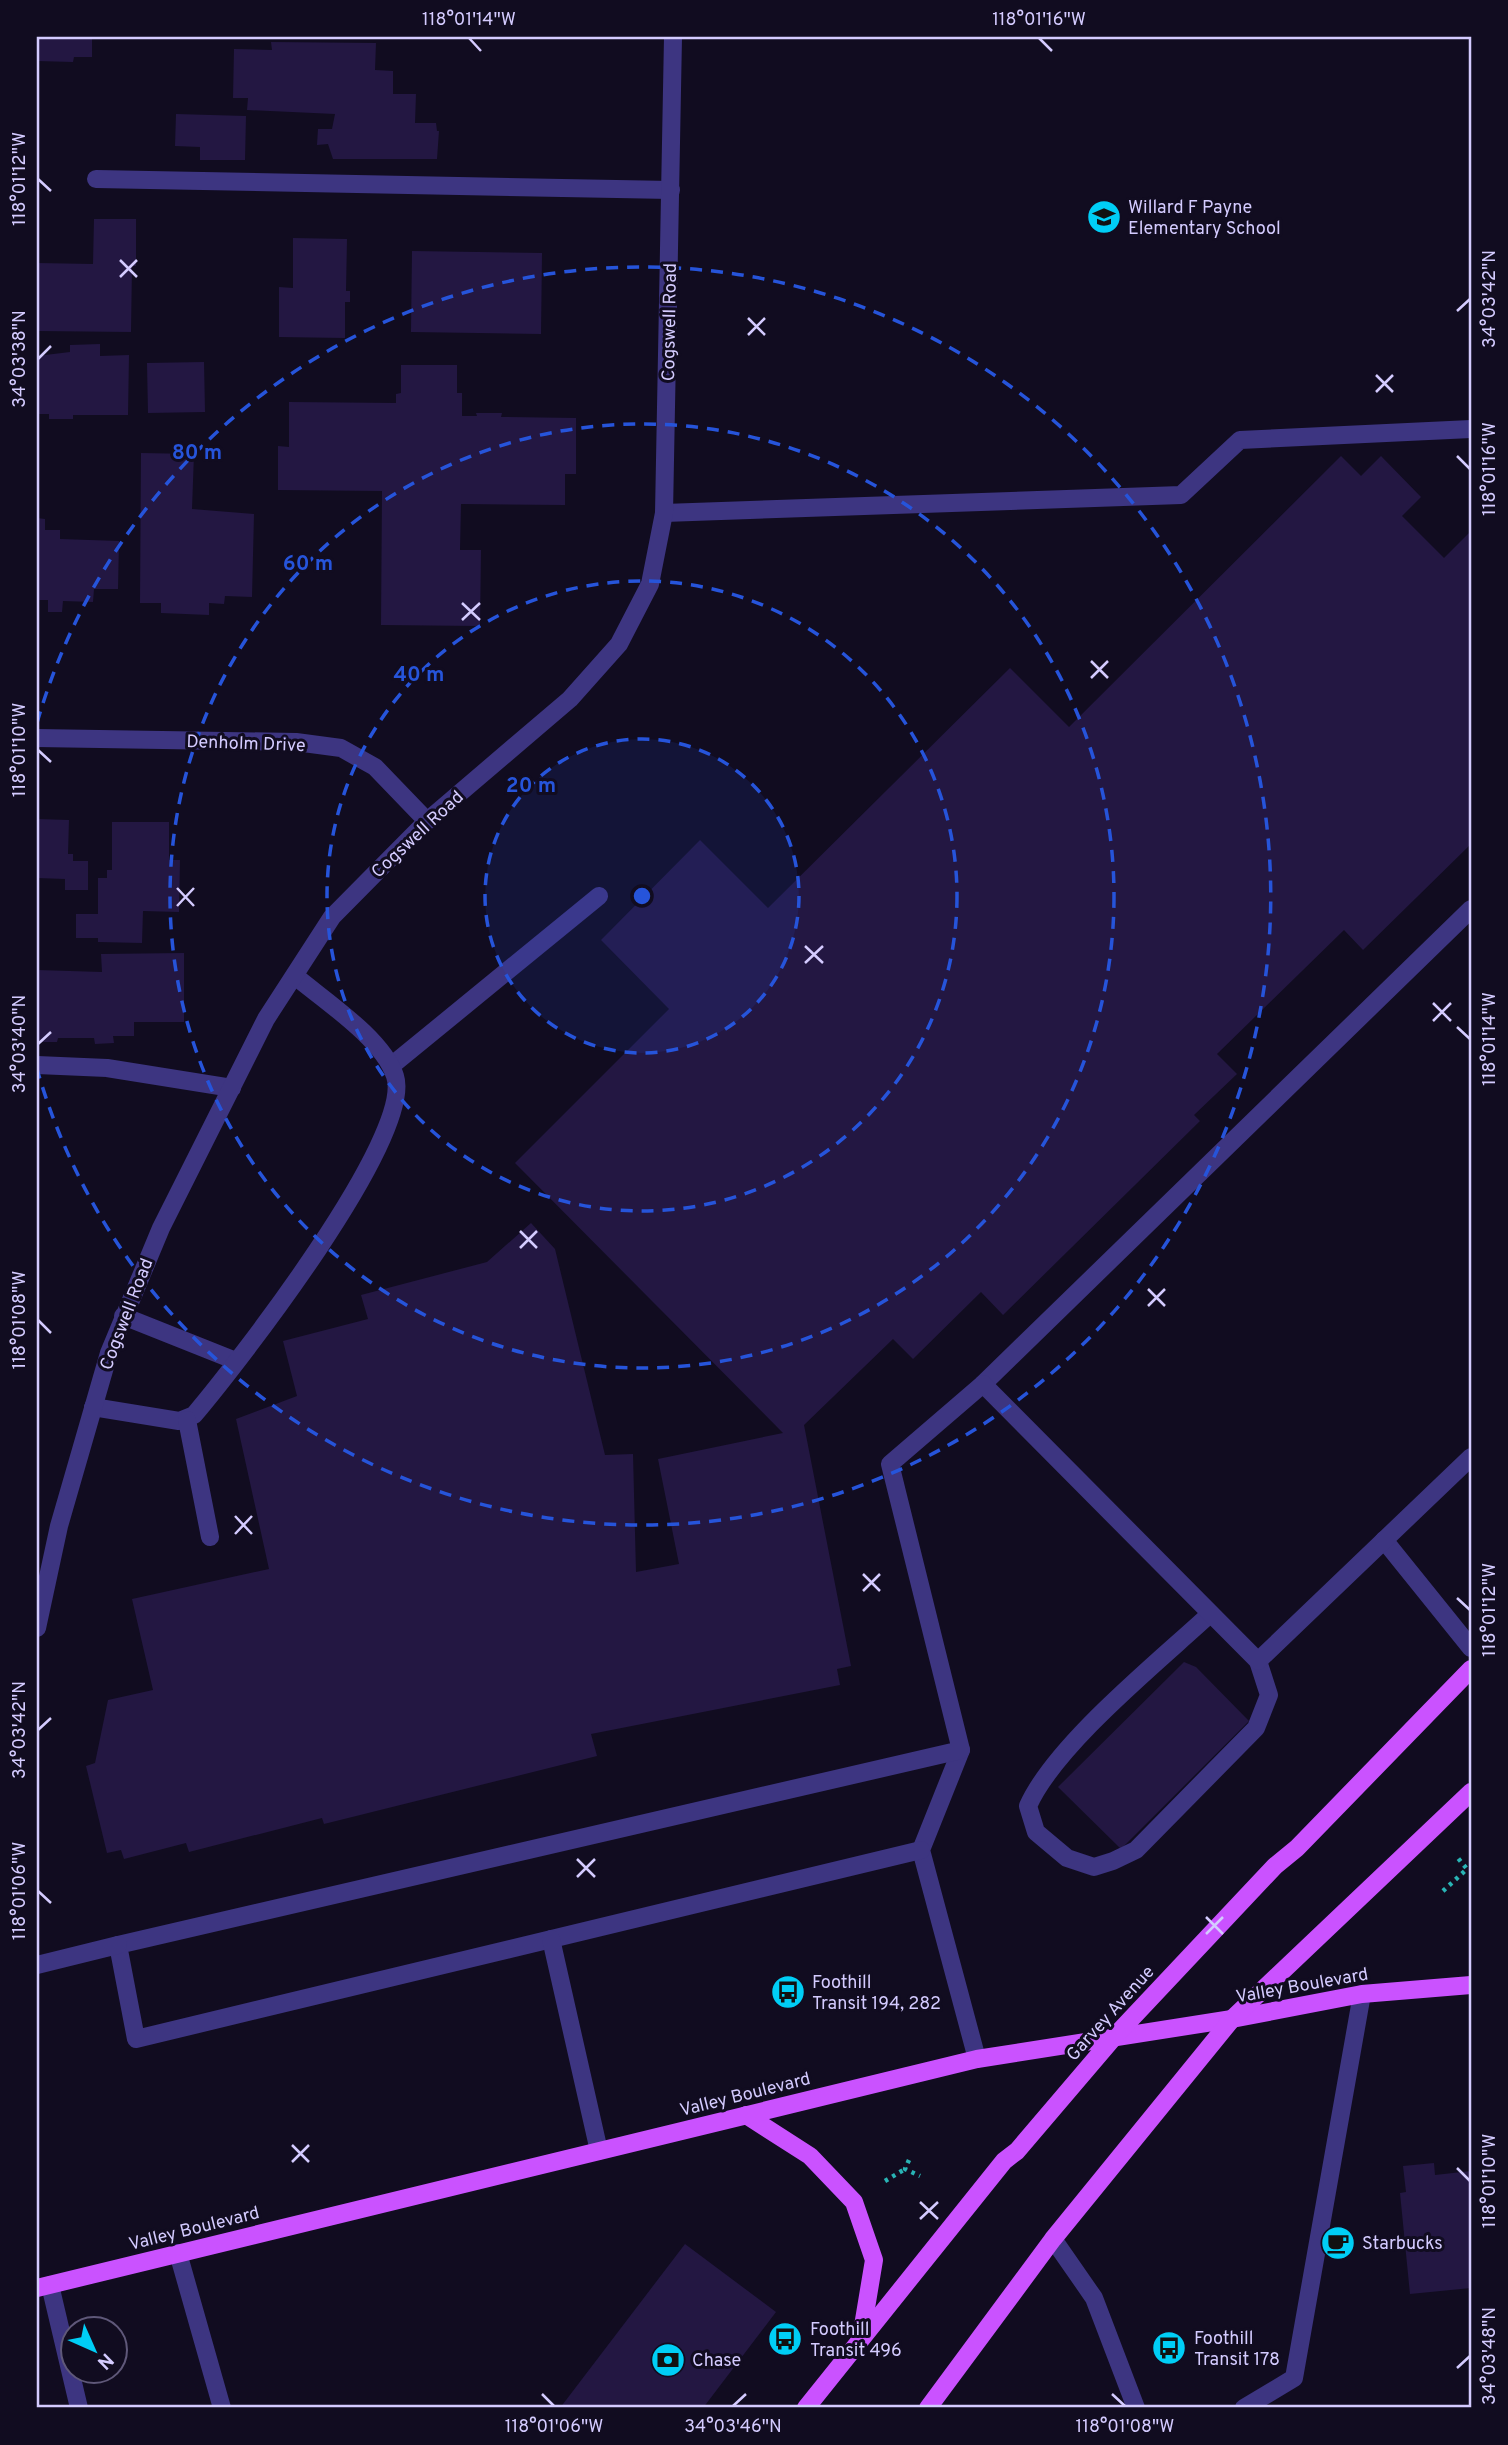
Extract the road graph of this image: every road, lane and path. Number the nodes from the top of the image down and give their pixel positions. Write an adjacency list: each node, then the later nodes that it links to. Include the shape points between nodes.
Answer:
1 (673, 37): 3 (street, Cogswell Road)
2 (96, 179): 3 (street)
3 (671, 190): 5 (street, Cogswell Road)
4 (1471, 429): 5 (street, via 1240,440 1181,495)
5 (664, 513): 7 (street, Cogswell Road, via 650,584 619,644 570,699)
6 (37, 738): 7 (street, Denholm Drive, via 296,742 341,748 375,767)
7 (427, 821): 10 (street, Cogswell Road, via 332,917)
8 (599, 896): 12 (street)
9 (1471, 909): 16 (street)
10 (295, 976): 12 (street, via 387,1055); 13 (street, Cogswell Road, via 266,1019)
11 (37, 1065): 13 (street, via 107,1068)
12 (391, 1066): 15 (street, via 397,1079 395,1106 355,1195)
13 (232, 1088): 14 (street, Cogswell Road, via 161,1228)
14 (123, 1316): 15 (street); 17 (street, Cogswell Road)
15 (236, 1361): 18 (street)
16 (984, 1384): 22 (street); 27 (street, via 890,1464)
17 (93, 1407): 18 (street); 23 (street, Cogswell Road, via 59,1526)
18 (187, 1420): 20 (street)
19 (1471, 1457): 21 (street)
20 (210, 1537)
21 (1384, 1540): 24 (street); 25 (street)
22 (1210, 1614): 25 (street); 25 (street, via 1093,1724 1037,1784 1028,1806 1036,1832 1045,1842 1067,1858 1094,1867 1136,1850 1256,1728 1269,1695)
23 (37, 1628)
24 (1471, 1647)
25 (1258, 1661)
26 (1471, 1669): 39 (main road, Garvey Avenue, via 1275,1866)
27 (961, 1750): 29 (street); 34 (street)
28 (1471, 1792): 38 (main road)
29 (921, 1850): 33 (street); 40 (street)
30 (1454, 1854): 31 (path)
31 (1469, 1869): 32 (path)
32 (1443, 1891)
33 (551, 1939): 34 (street, via 136,2039); 42 (street)
34 (118, 1945): 35 (street)
35 (37, 1965)
36 (1471, 1985): 37 (main road, Valley Boulevard)
37 (1362, 1994): 38 (main road, Valley Boulevard); 56 (street, via 1294,2378)
38 (1232, 2019): 39 (main road, Valley Boulevard); 47 (main road)
39 (1115, 2036): 40 (main road, Valley Boulevard); 50 (main road, Garvey Avenue, via 1004,2161)
40 (977, 2059): 41 (main road, Valley Boulevard)
41 (746, 2115): 42 (main road, Valley Boulevard); 50 (main road, via 810,2156 854,2202 874,2260)
42 (599, 2151): 48 (main road, Valley Boulevard)
43 (909, 2160): 44 (path)
44 (905, 2169): 45 (path); 46 (path)
45 (920, 2176)
46 (874, 2187)
47 (1053, 2239): 54 (main road); 55 (street, via 1094,2298)
48 (178, 2253): 49 (main road, Valley Boulevard); 52 (street)
49 (43, 2286): 51 (street)
50 (861, 2340): 53 (main road, Garvey Avenue)
51 (79, 2408)
52 (222, 2408)
53 (806, 2408)
54 (928, 2408)
55 (1136, 2408)
56 (1244, 2408)

